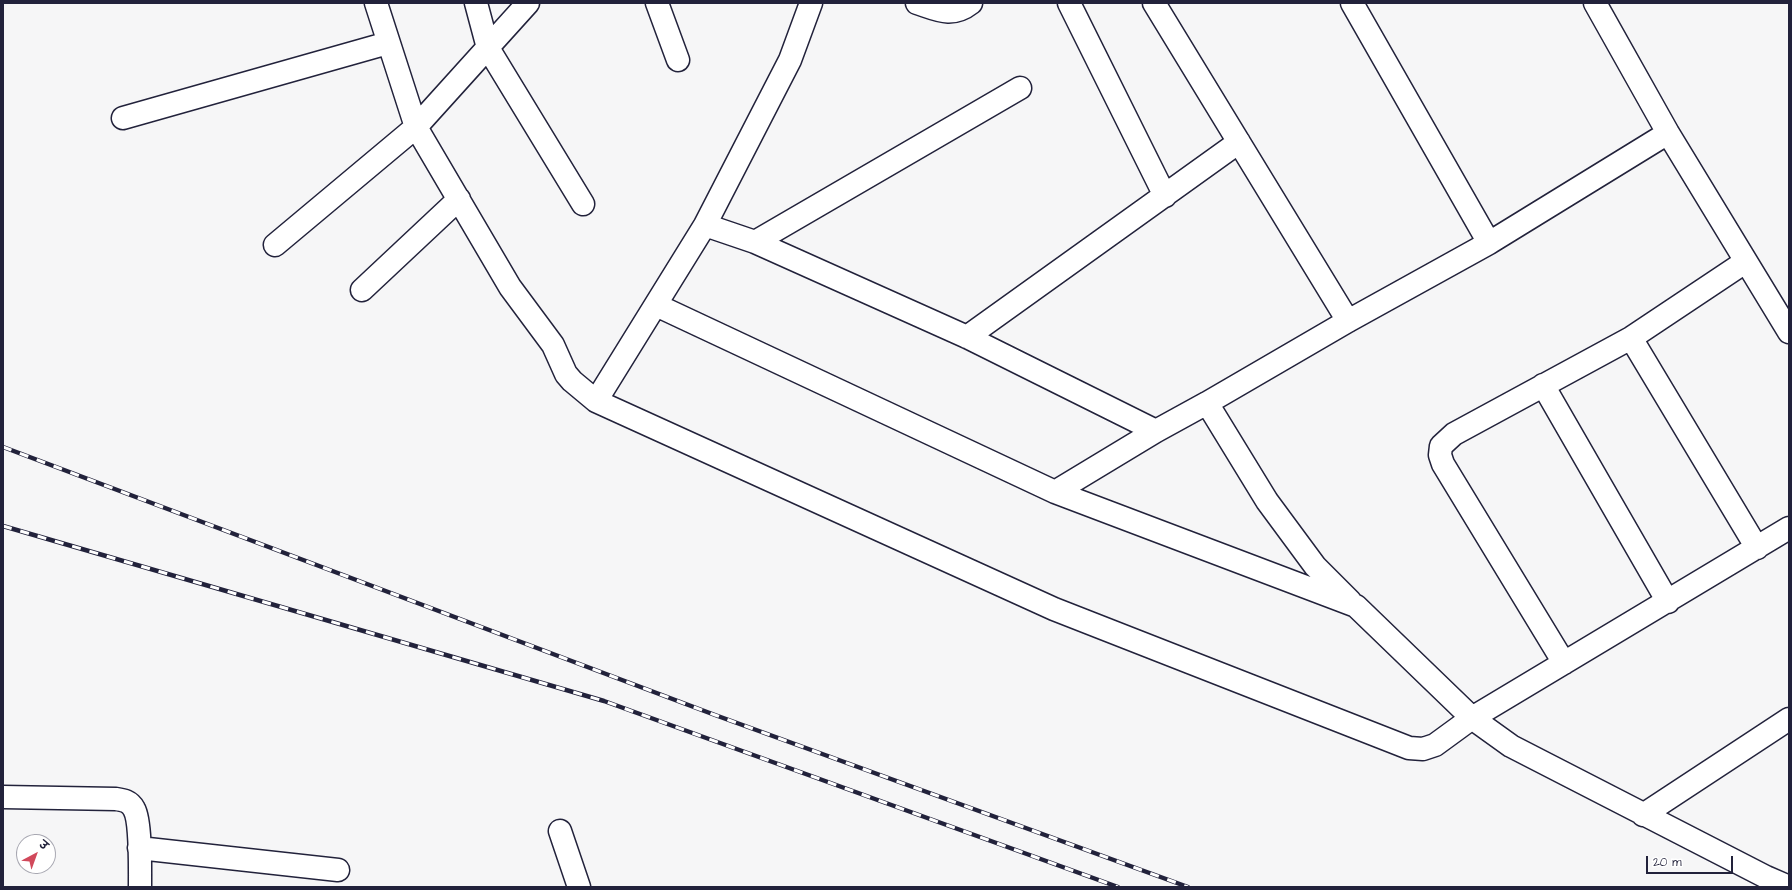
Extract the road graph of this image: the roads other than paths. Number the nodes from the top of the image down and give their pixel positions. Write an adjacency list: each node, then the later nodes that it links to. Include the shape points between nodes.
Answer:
1 (376, 3): 12 (street)
2 (476, 3): 13 (street)
3 (528, 3): 13 (street)
4 (657, 3): 14 (street)
5 (811, 3): 23 (street, via 790,60)
6 (917, 3): 7 (street, via 939,11 952,12 962,10)
7 (971, 3)
8 (1069, 3): 20 (street)
9 (1154, 3): 19 (street)
10 (1352, 3): 25 (street)
11 (1595, 3): 18 (street)
12 (388, 43): 16 (street); 17 (street)
13 (488, 48): 17 (street); 22 (street)
14 (678, 60)
15 (1020, 88): 24 (street)
16 (123, 118)
17 (416, 127): 21 (street); 26 (street)
18 (1668, 133): 25 (street); 27 (street)
19 (1240, 142): 20 (street); 30 (street)
20 (1165, 196): 32 (street)
21 (459, 199): 28 (street); 35 (street, via 510,287 551,341 566,374)
22 (583, 204)
23 (705, 225): 24 (street); 29 (street)
24 (755, 242): 32 (street)
25 (1489, 243): 30 (street)
26 (275, 245)
27 (1745, 262): 31 (street); 33 (street)
28 (362, 290)
29 (656, 305): 35 (street); 38 (street)
30 (1348, 321): 36 (street)
31 (1789, 332)
32 (967, 337): 37 (street)
33 (1632, 338): 34 (street); 40 (street)
34 (1543, 385): 41 (street); 43 (street, via 1446,439 1441,446 1440,455)
35 (596, 401): 44 (street, via 1054,608 1409,748 1423,749 1435,745)
36 (1207, 404): 37 (street); 42 (street, via 1267,501 1315,566)
37 (1156, 431): 38 (street)
38 (1054, 492): 42 (street)
39 (1789, 528): 40 (street)
40 (1757, 548): 41 (street)
41 (1668, 602): 43 (street)
42 (1356, 606): 44 (street)
43 (1564, 663): 44 (street)
44 (1472, 718): 47 (street, via 1511,746)
45 (1789, 719): 47 (street)
46 (3, 798): 49 (street, via 126,801 135,810)
47 (1643, 815): 53 (street)
48 (560, 831): 52 (street)
49 (139, 848): 50 (street); 51 (street)
50 (338, 870)
51 (140, 887)
52 (579, 887)
53 (1789, 887)

